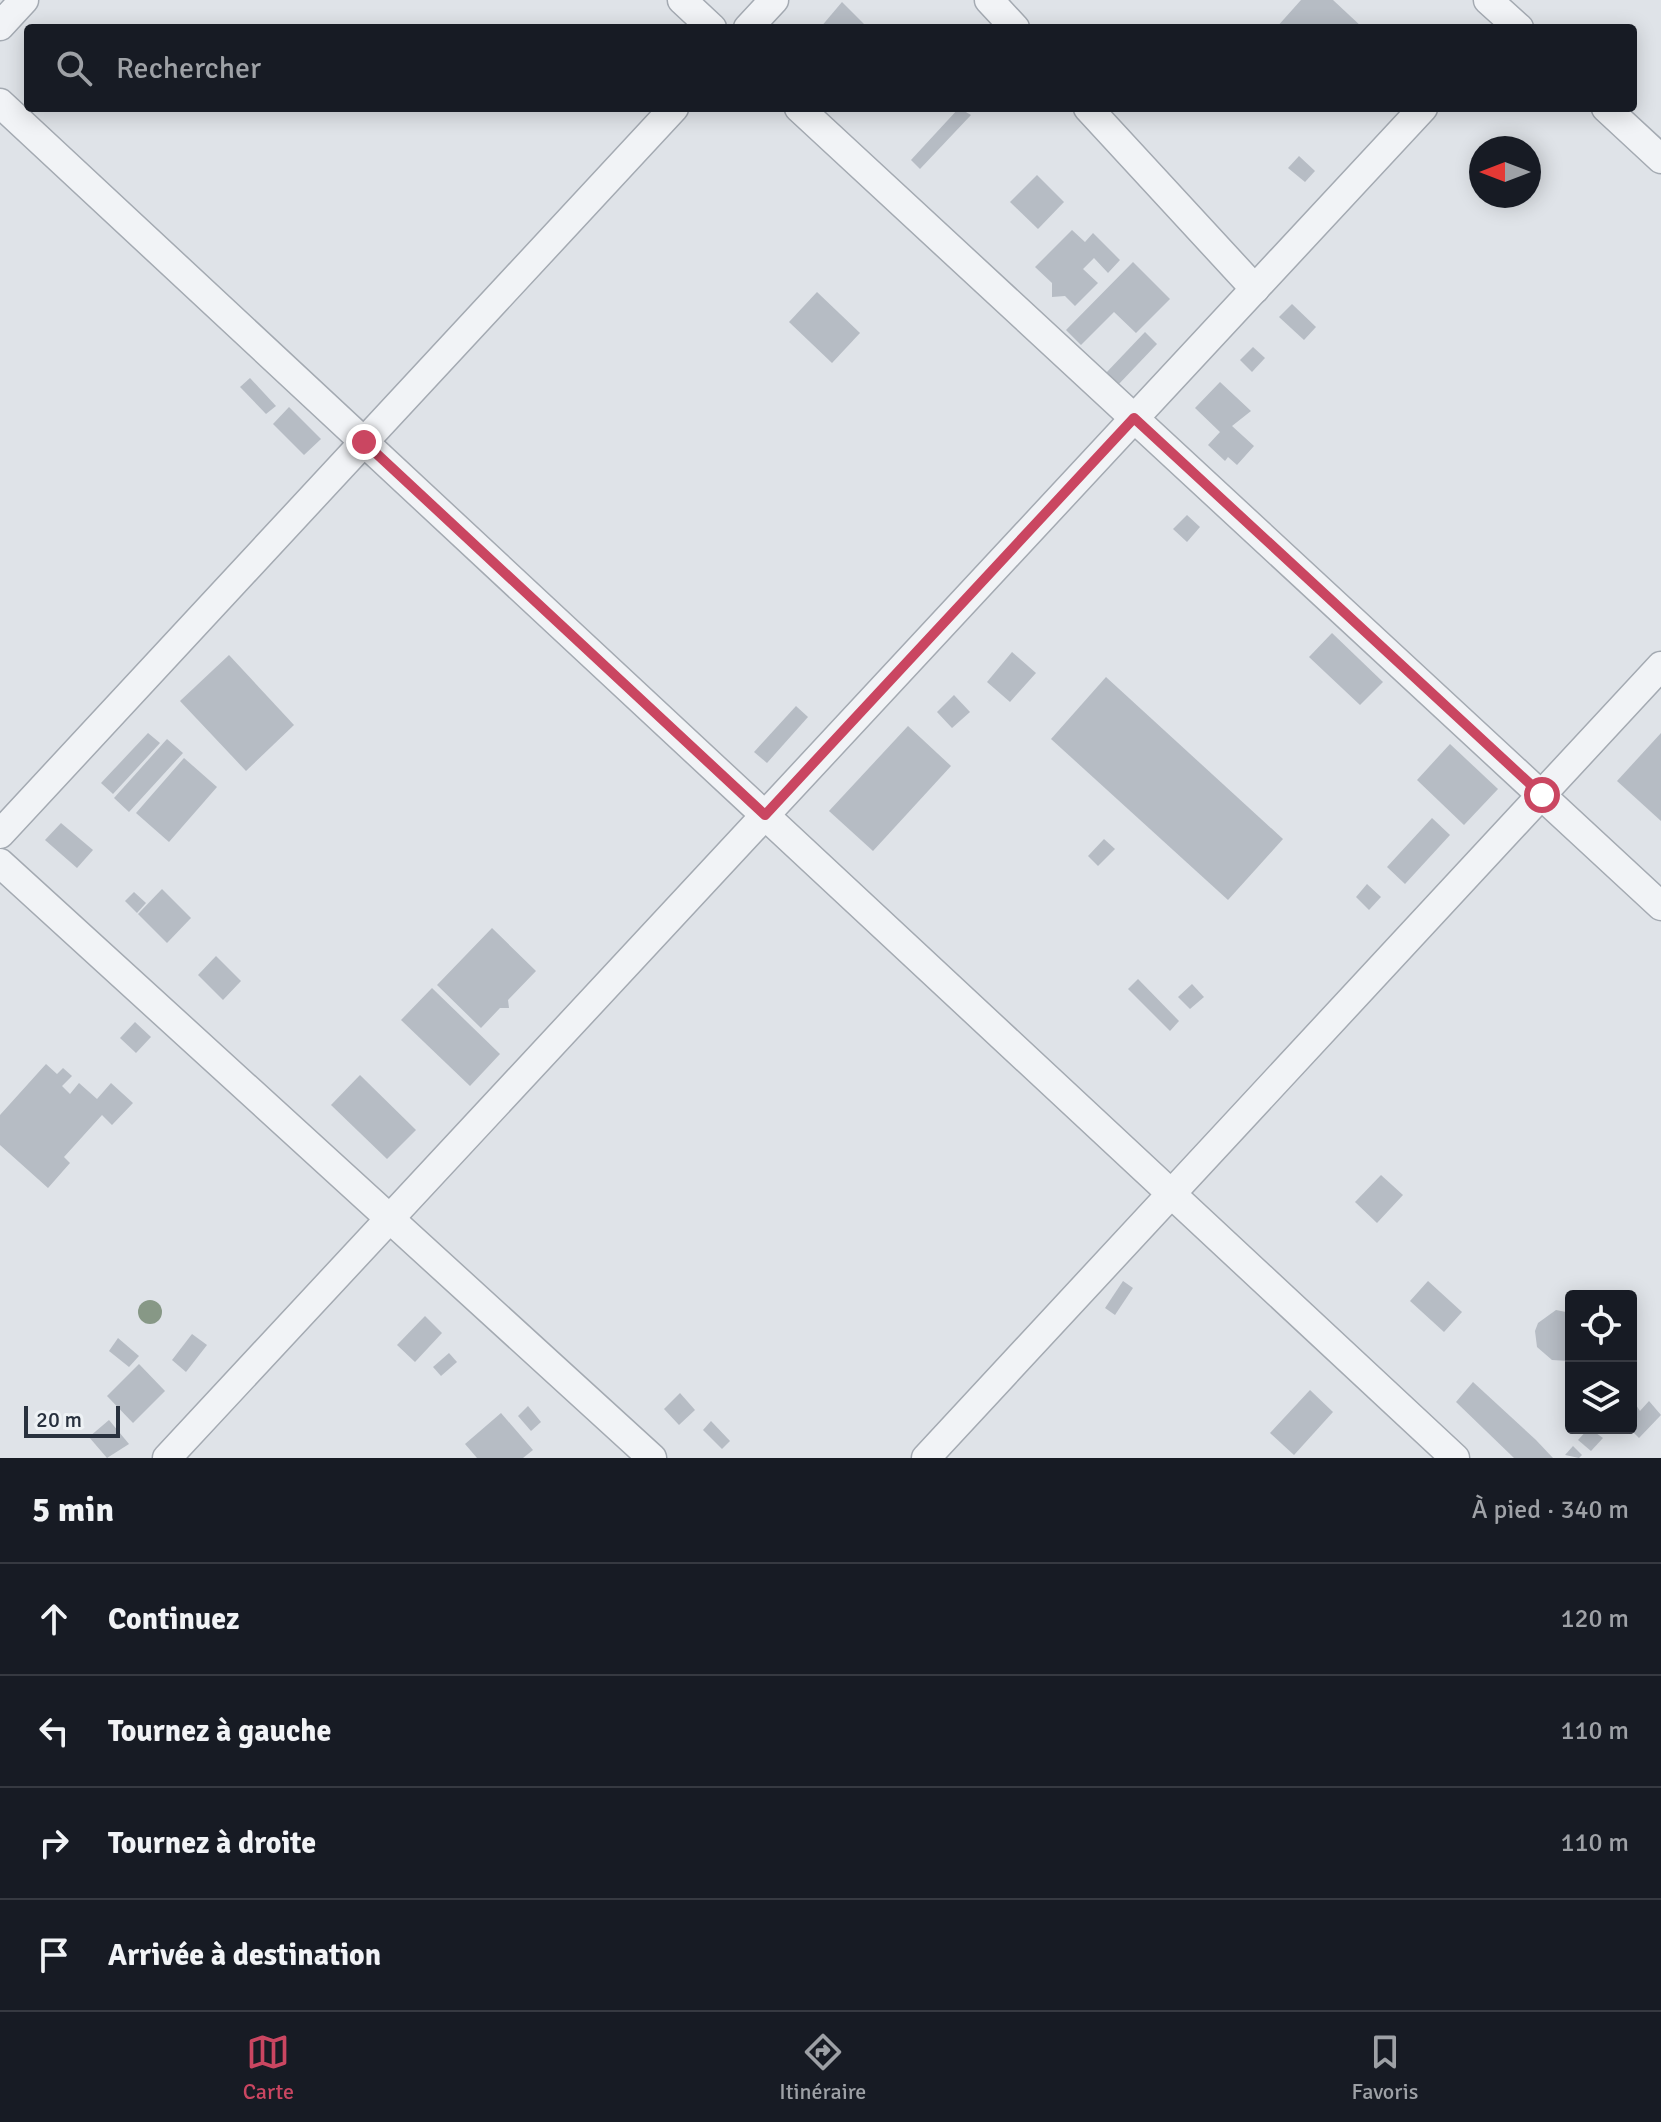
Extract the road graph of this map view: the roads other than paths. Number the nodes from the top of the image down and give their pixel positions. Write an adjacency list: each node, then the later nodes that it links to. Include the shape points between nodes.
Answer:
1 (24, 0): 8 (street)
2 (682, 0): 5 (street)
3 (774, 0): 6 (street)
4 (989, 0): 7 (street)
5 (708, 24)
6 (752, 24)
7 (1011, 24)
8 (0, 26)
9 (0, 103): 18 (street)
10 (670, 112): 18 (street)
11 (803, 112): 17 (street)
12 (1092, 112): 16 (street)
13 (1419, 112): 16 (street)
14 (1610, 112): 15 (street)
15 (1661, 159)
16 (1255, 289): 17 (street)
17 (1134, 418): 20 (street); 21 (street)
18 (364, 442): 21 (street); 22 (street)
19 (1661, 666): 20 (street)
20 (1542, 795): 24 (street); 25 (street)
21 (765, 815): 25 (street); 26 (street)
22 (0, 834)
23 (0, 863): 26 (street)
24 (1661, 906)
25 (1172, 1194): 29 (street); 30 (street)
26 (390, 1219): 27 (street); 28 (street)
27 (167, 1458)
28 (652, 1458)
29 (926, 1458)
30 (1455, 1458)

